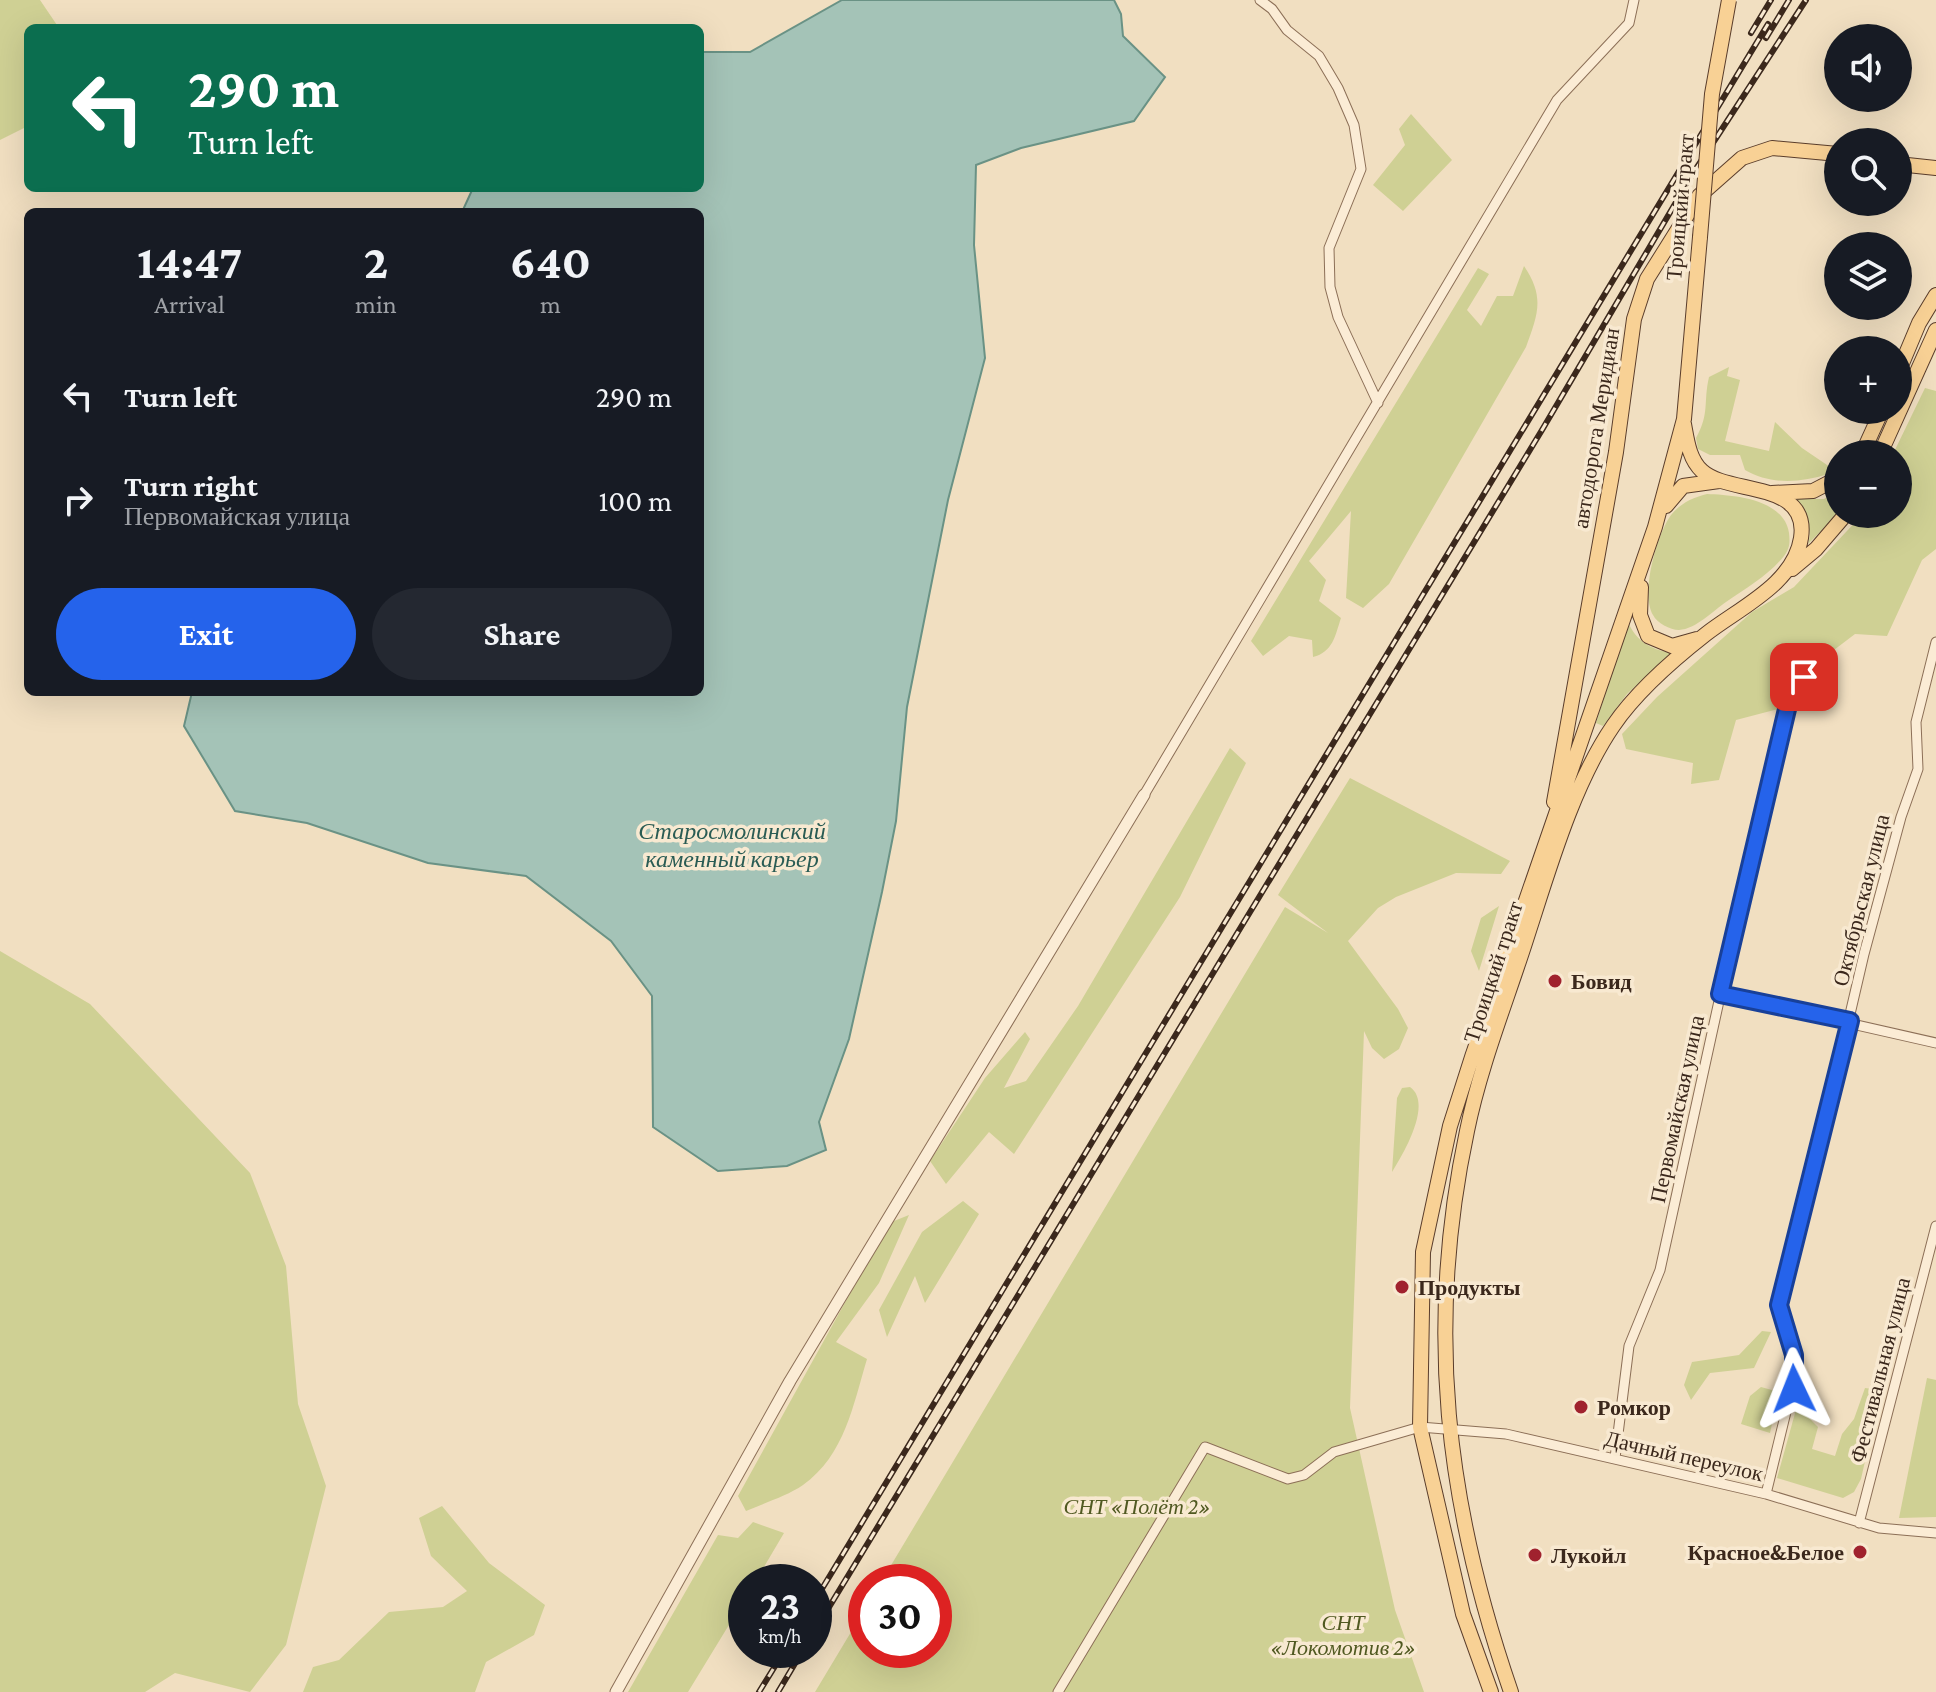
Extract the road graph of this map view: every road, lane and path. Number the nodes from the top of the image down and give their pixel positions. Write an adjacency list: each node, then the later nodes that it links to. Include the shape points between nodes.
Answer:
1 (1260, 0): 10 (street, via 1319,56 1354,125 1361,169 1329,248 1330,287 1338,317)
2 (1634, 0): 10 (street, via 1629,23 1557,100)
3 (1729, 0): 11 (main road, Троицкий тракт, bridge, via 1712,94)
4 (1824, 153): 24 (main road, автодорога Меридиан, via 1772,148 1742,158 1699,196 1647,279 1634,319)
5 (1912, 165): 6 (main road)
6 (1936, 168)
7 (1936, 295): 9 (main road)
8 (1936, 330): 12 (main road)
9 (1912, 340)
10 (1378, 403): 23 (street)
11 (1684, 419): 13 (main road, Троицкий тракт, via 1695,462); 16 (main road, Троицкий тракт)
12 (1886, 440)
13 (1720, 481): 15 (main road); 16 (main road, via 1683,486)
14 (1824, 485): 15 (main road, via 1813,491)
15 (1772, 493): 19 (main road, Троицкий тракт, via 1791,506 1801,529 1797,553)
16 (1655, 527): 18 (main road, Троицкий тракт)
17 (1834, 528): 19 (main road)
18 (1646, 555): 20 (main road, via 1639,600 1648,636 1672,646); 24 (main road, Троицкий тракт)
19 (1779, 580): 20 (main road, Троицкий тракт)
20 (1703, 636): 30 (main road, Троицкий тракт, via 1629,706 1589,767 1478,1086 1448,1253)
21 (1936, 642): 26 (street, Октябрьская улица, via 1916,722 1918,769)
22 (1804, 677): 25 (street, Первомайская улица, via 1792,688)
23 (1144, 795): 35 (street, via 790,1381)
24 (1550, 834): 29 (main road, Троицкий тракт, via 1450,1126 1429,1217 1420,1294)
25 (1720, 994): 26 (street); 31 (street, Первомайская улица, via 1660,1270 1627,1356)
26 (1850, 1021): 27 (street); 32 (street, Октябрьская улица, via 1782,1291 1781,1317 1796,1371)
27 (1936, 1043)
28 (1936, 1226): 33 (street, Фестивальная улица)
29 (1420, 1427): 30 (street, Дачный переулок); 36 (street, via 1334,1452 1304,1475 1288,1479 1205,1447); 37 (main road, Троицкий тракт, via 1463,1614)
30 (1447, 1429): 31 (street, Дачный переулок, via 1506,1434); 38 (main road, Троицкий тракт, via 1493,1641)
31 (1615, 1458): 32 (street, Дачный переулок)
32 (1766, 1494): 33 (street, Дачный переулок)
33 (1859, 1523): 34 (street, Дачный переулок)
34 (1936, 1533)
35 (616, 1692)
36 (1058, 1692)
37 (1491, 1692)
38 (1511, 1692)

